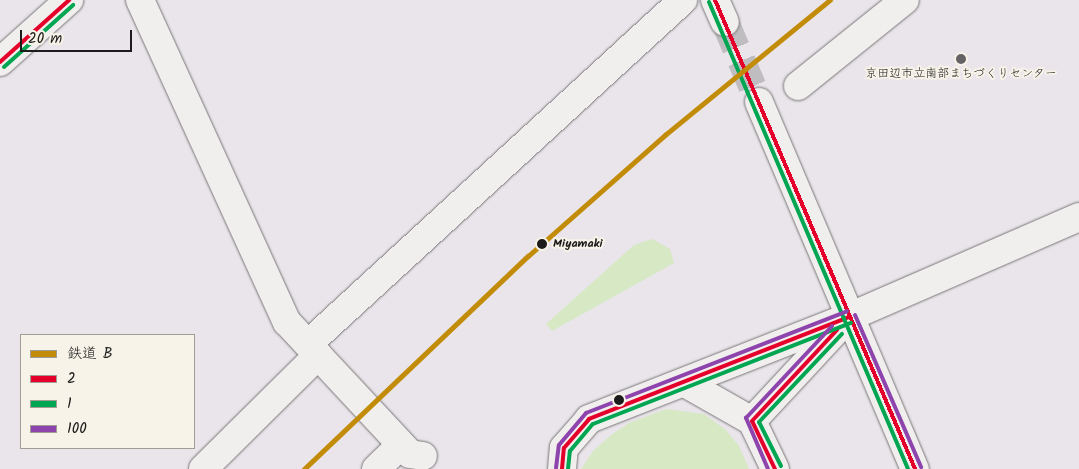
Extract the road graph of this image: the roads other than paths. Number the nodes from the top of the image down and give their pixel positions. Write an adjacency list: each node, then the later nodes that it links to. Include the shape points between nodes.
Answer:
1 (69, 0): 5 (street)
2 (140, 0): 10 (street, via 287,322)
3 (683, 0): 10 (street)
4 (905, 0): 6 (street)
5 (0, 62)
6 (798, 86)
7 (759, 102): 9 (street)
8 (1079, 217): 9 (street)
9 (849, 317): 11 (street); 12 (street); 17 (street)
10 (313, 350): 13 (street); 14 (street, via 412,450)
11 (685, 384): 12 (street); 15 (street, via 647,394 589,419 564,448)
12 (752, 421): 16 (street)
13 (203, 469)
14 (376, 469)
15 (562, 469)
16 (775, 469)
17 (915, 469)

